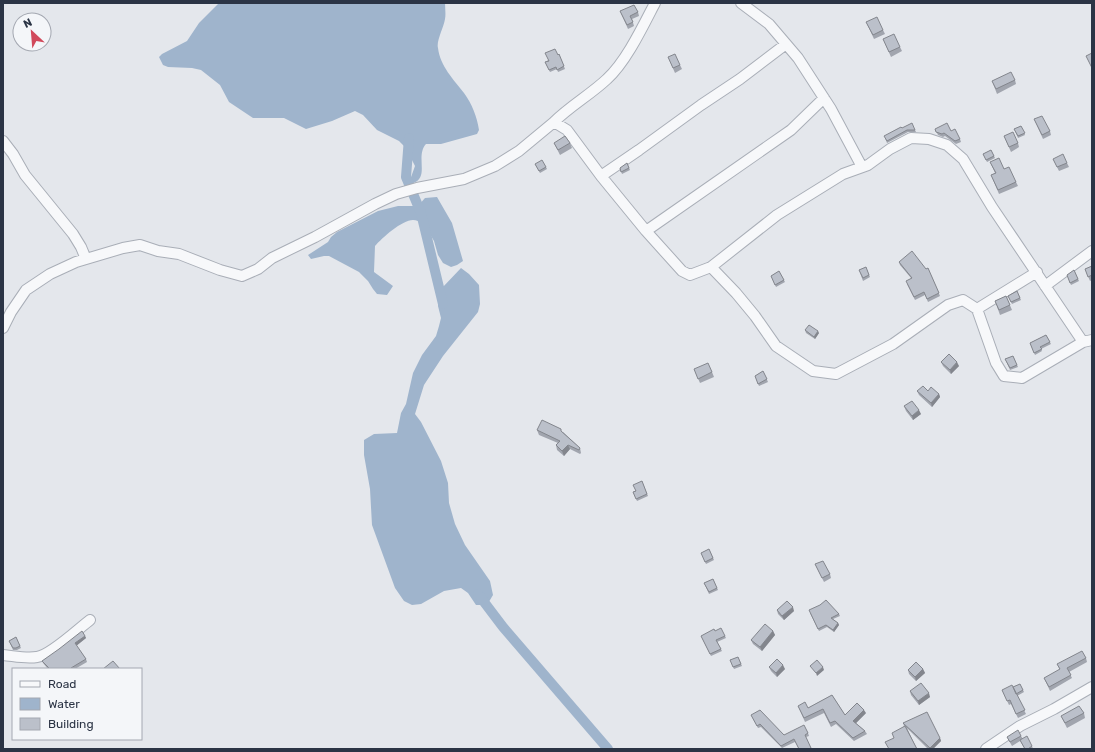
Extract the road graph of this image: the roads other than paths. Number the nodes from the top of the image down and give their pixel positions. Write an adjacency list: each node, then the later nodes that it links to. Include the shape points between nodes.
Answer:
1 (655, 3): 5 (street, via 641,30 608,78)
2 (741, 3): 3 (street, via 769,24)
3 (786, 44): 4 (street); 8 (street)
4 (824, 98): 7 (street); 9 (street, via 791,130)
5 (554, 122): 8 (street, via 567,130); 11 (street, via 519,151 495,166 464,180 396,194 242,276 179,254 140,245)
6 (3, 141): 11 (street, via 24,175 73,234)
7 (862, 167): 12 (street, via 843,174 777,215); 13 (street, via 911,138 929,139 946,145 963,159 992,207)
8 (601, 176): 9 (street)
9 (646, 231): 12 (street, via 682,271 690,275)
10 (1092, 251): 14 (street)
11 (86, 259): 16 (street, via 50,274 26,290)
12 (711, 267): 15 (street, via 755,316 776,346 813,371 836,374 893,344 948,304 964,300)
13 (1037, 272): 14 (street); 15 (street)
14 (1045, 286): 17 (street)
15 (977, 309): 17 (street, via 996,363 1004,376 1022,378)
16 (3, 328)
17 (1088, 341)
18 (90, 620): 19 (street, via 57,646 38,657)
19 (3, 655)
20 (1092, 686): 21 (street, via 1020,726)
21 (986, 749)

